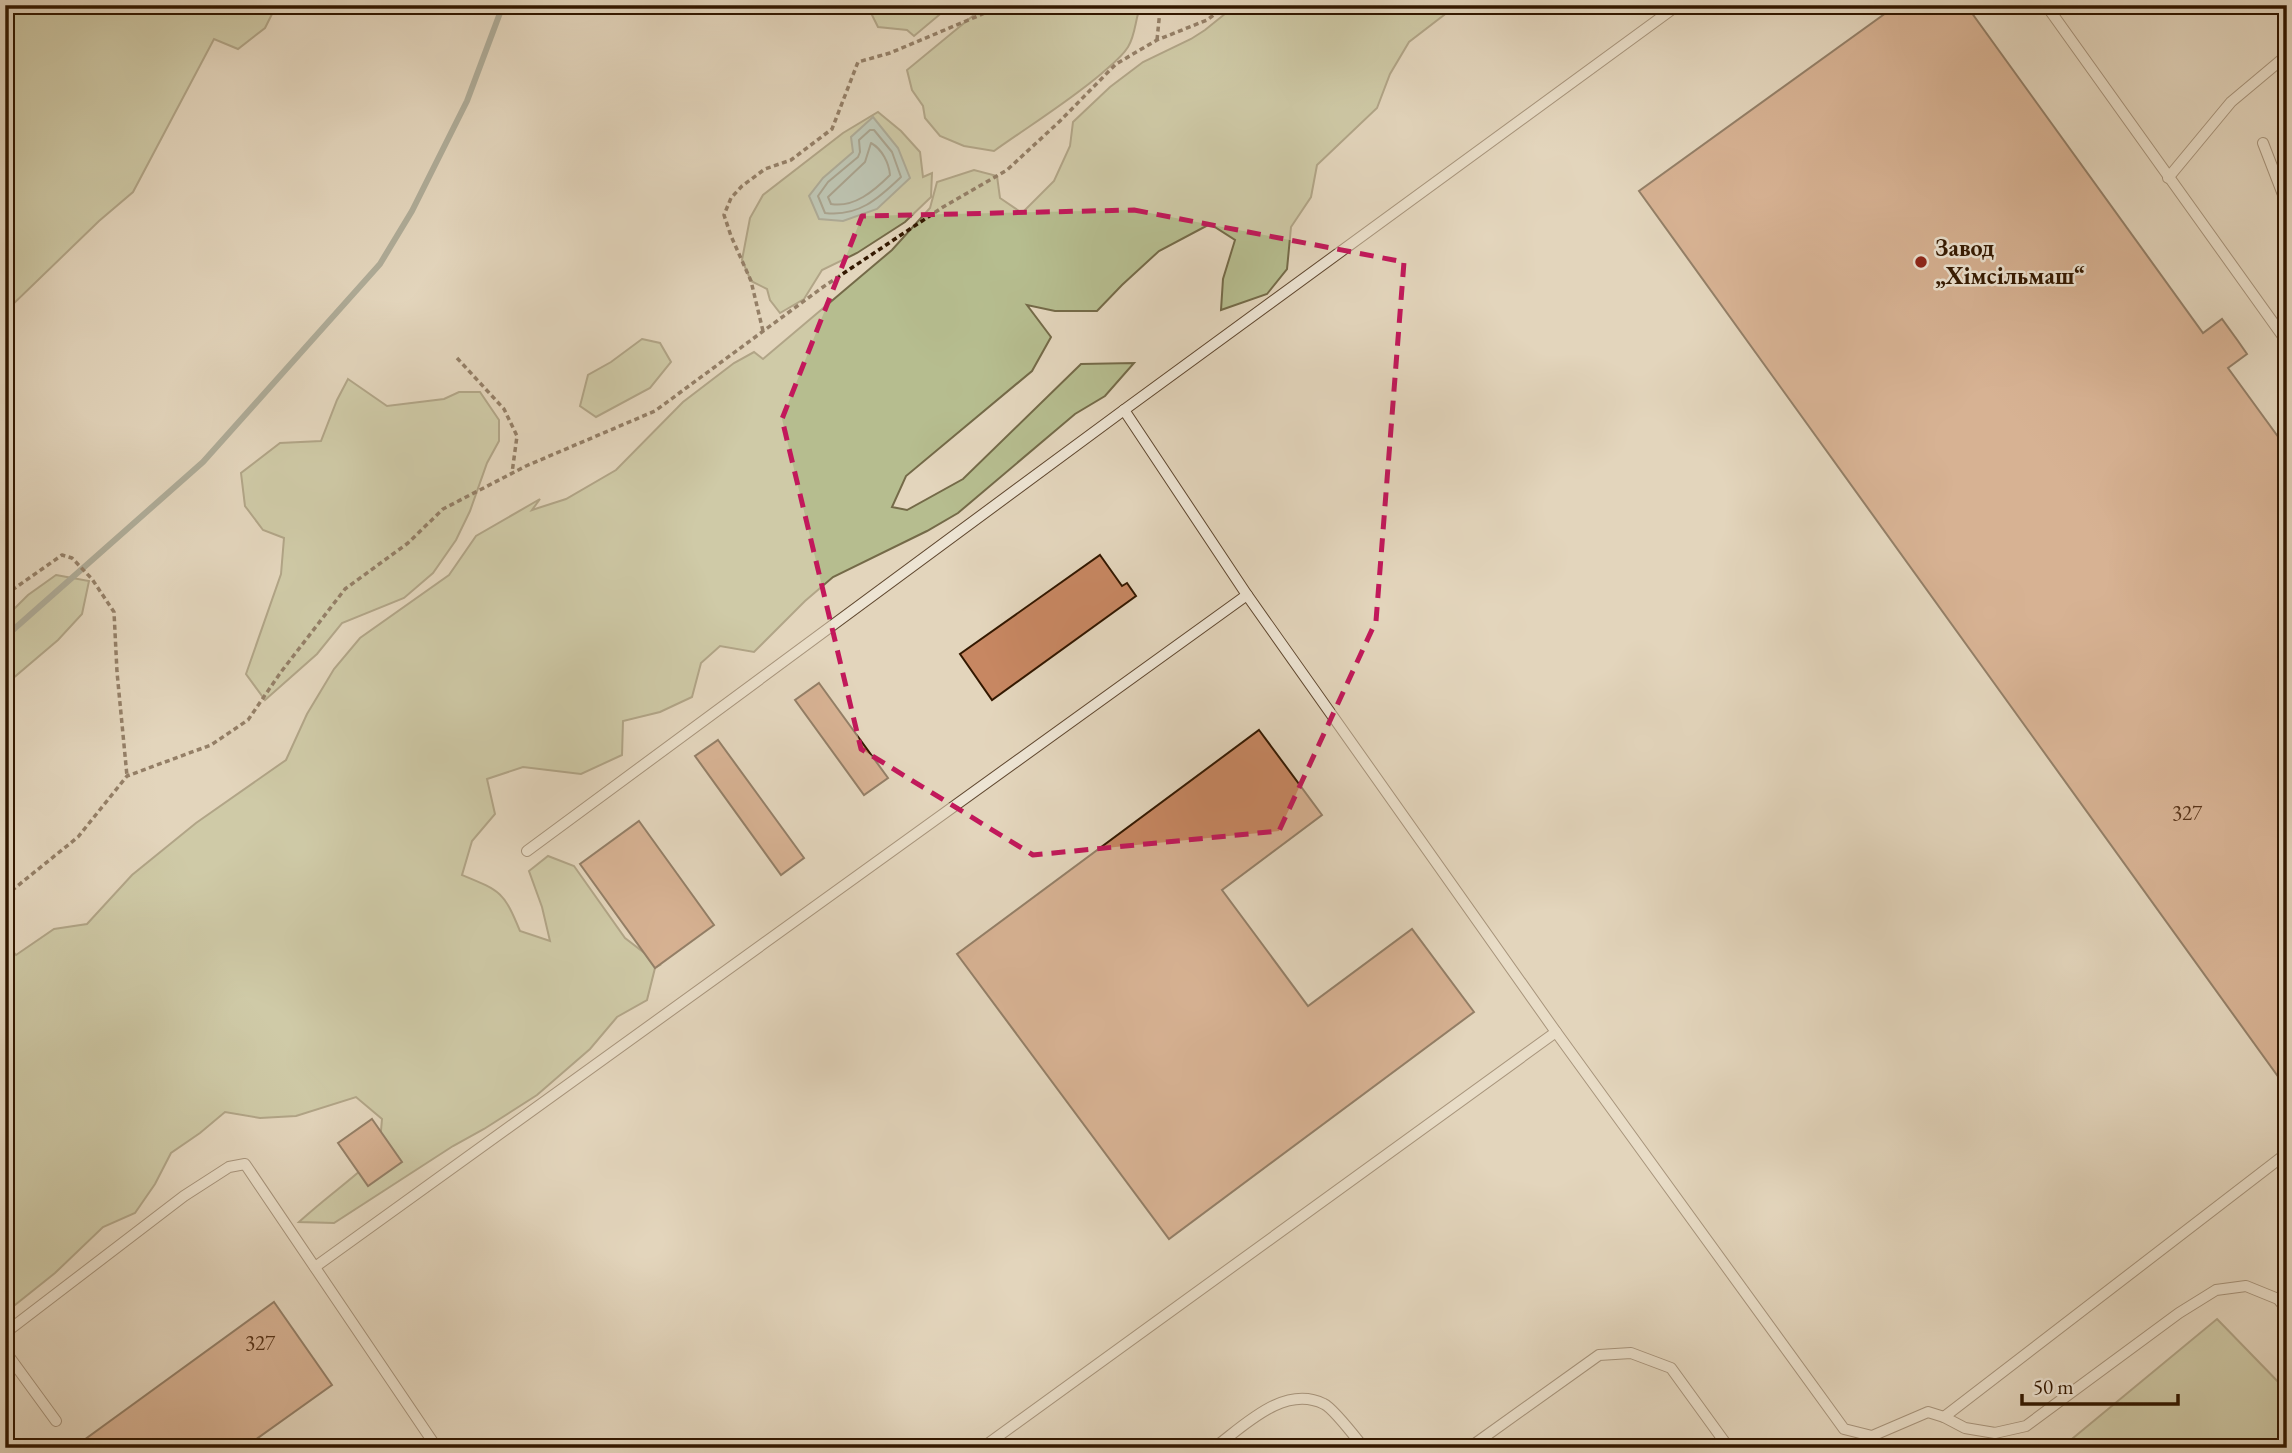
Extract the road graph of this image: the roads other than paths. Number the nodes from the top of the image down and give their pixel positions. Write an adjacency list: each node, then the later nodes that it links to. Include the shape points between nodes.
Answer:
1 (1678, 5): 8 (lane)
2 (2046, 5): 5 (lane)
3 (2287, 55): 5 (lane, via 2231,102)
4 (2263, 143): 6 (lane)
5 (2168, 178): 7 (lane)
6 (2287, 205)
7 (2287, 342)
8 (1124, 410): 9 (lane); 10 (lane)
9 (1247, 594): 11 (lane); 13 (lane)
10 (527, 852)
11 (1556, 1032): 17 (lane, via 1844,1429 1872,1436 1927,1412); 20 (lane)
12 (2287, 1153): 17 (lane)
13 (315, 1267): 15 (lane, via 245,1164 229,1167); 19 (lane)
14 (2287, 1310): 17 (lane, via 2278,1298 2246,1286 2216,1290 2026,1426 1995,1433 1965,1428)
15 (5, 1333)
16 (5, 1351): 18 (lane)
17 (1944, 1417)
18 (56, 1421)
19 (437, 1448)
20 (982, 1448)
21 (1214, 1448): 22 (lane, via 1266,1409 1296,1397 1325,1404)
22 (1364, 1448)
23 (1469, 1448): 24 (lane, via 1599,1355 1631,1353 1671,1368)
24 (1729, 1448)

